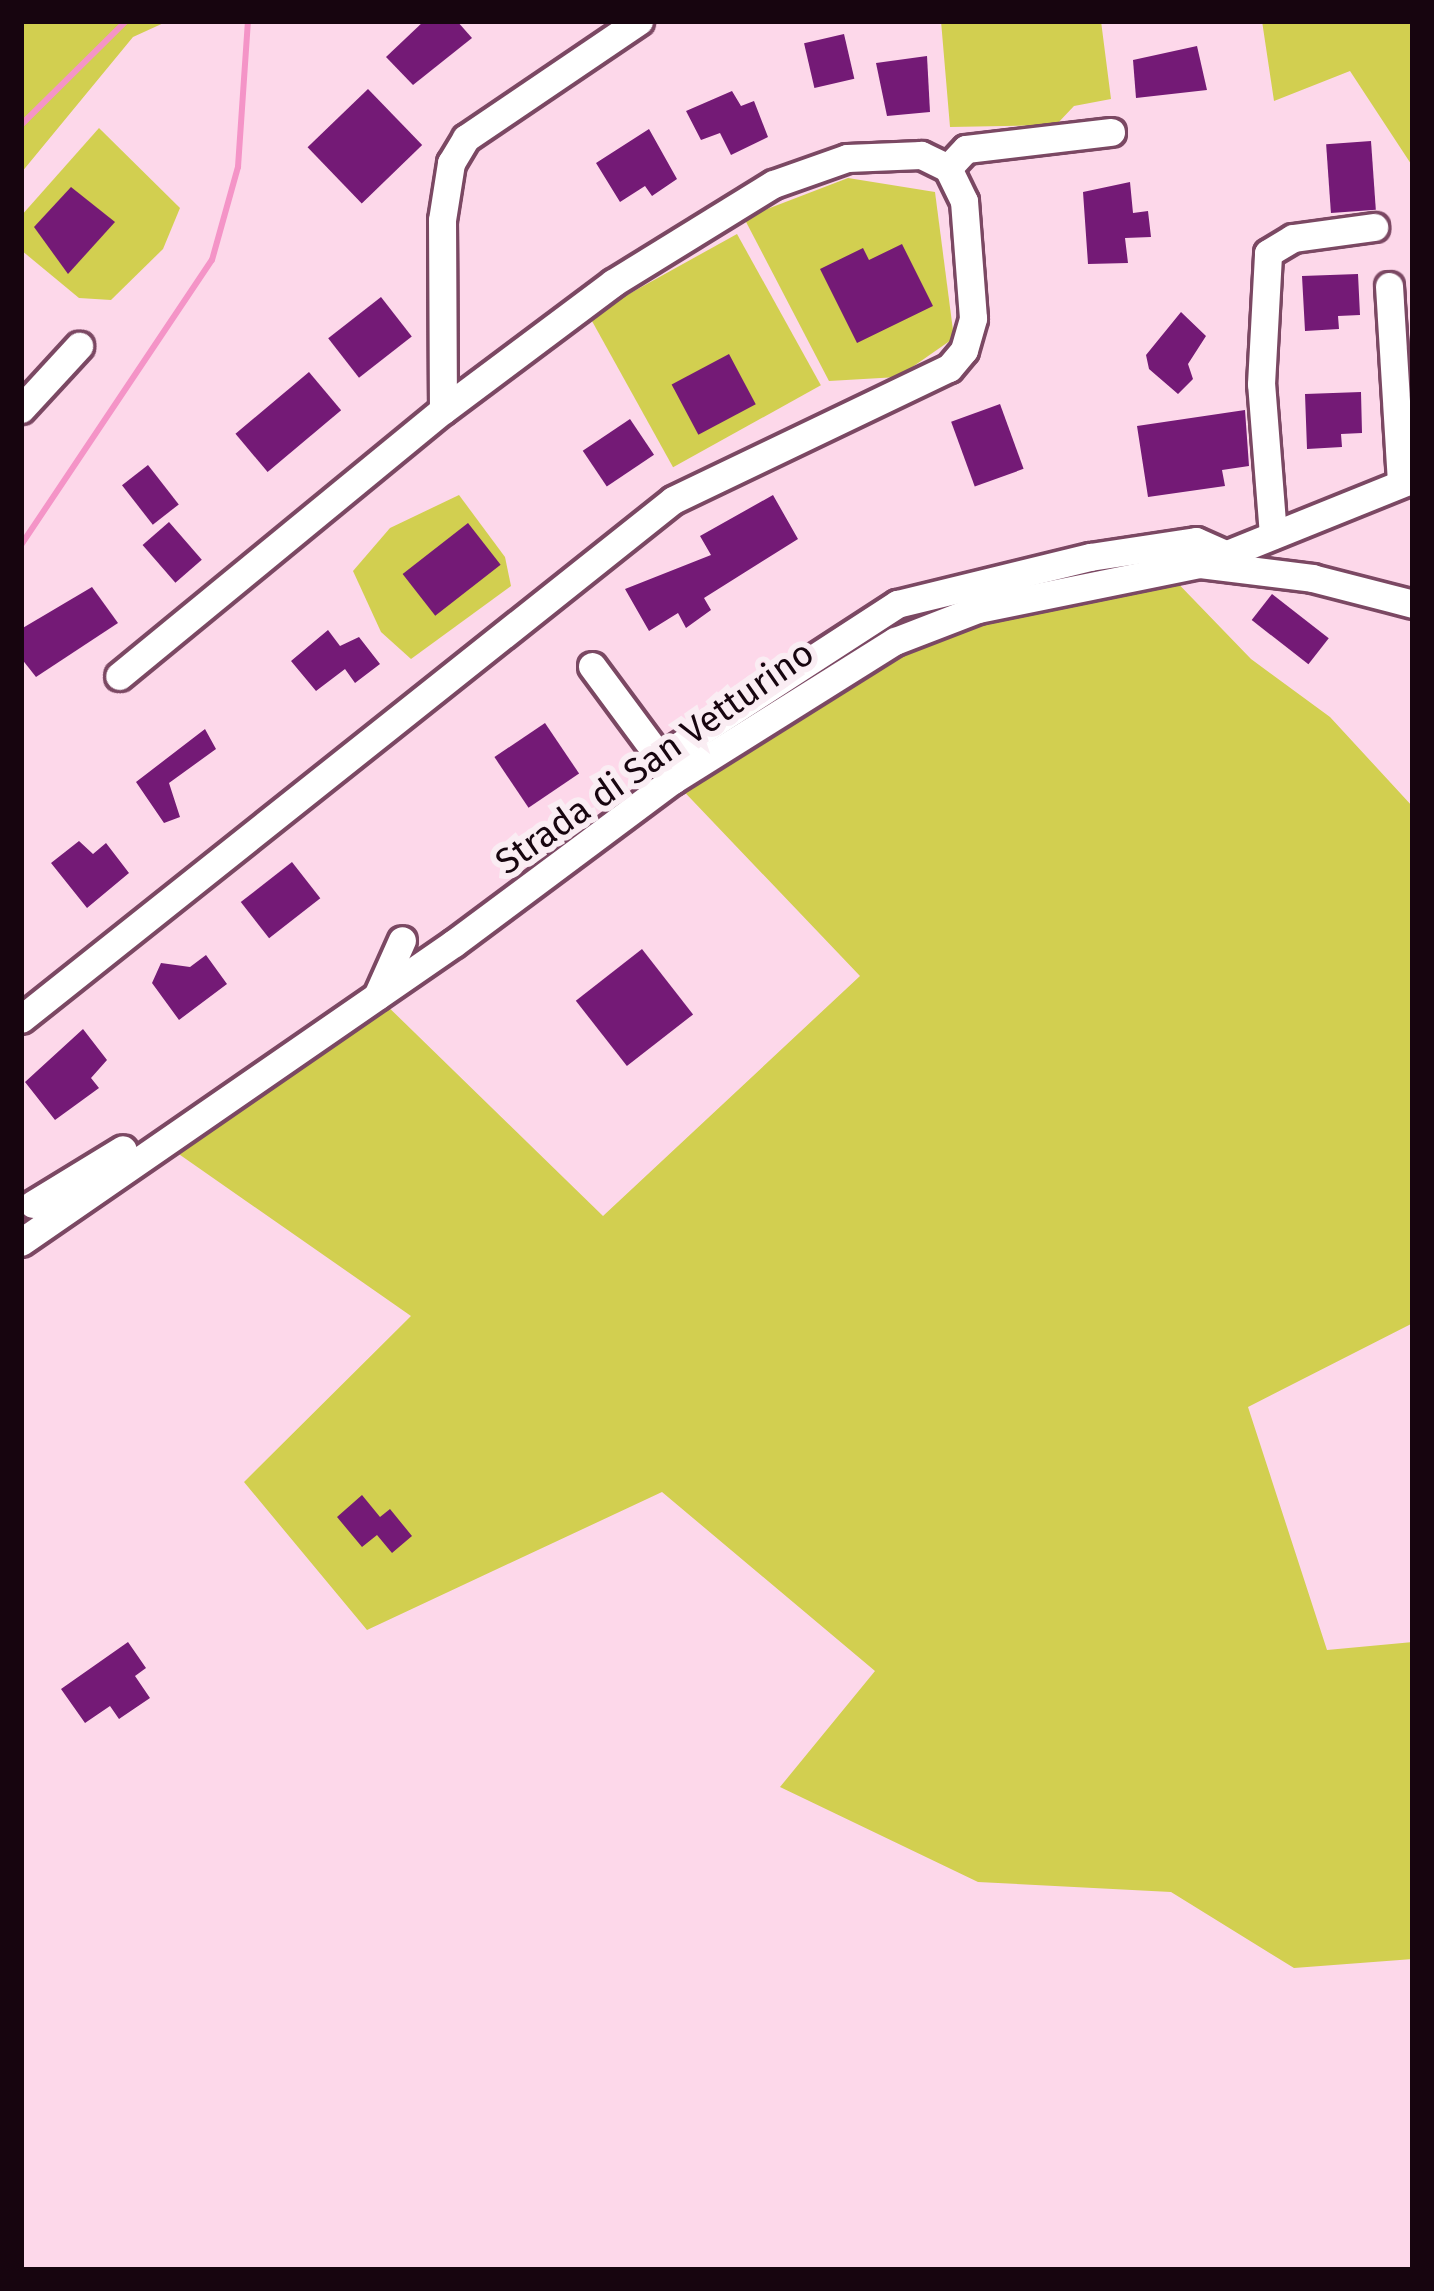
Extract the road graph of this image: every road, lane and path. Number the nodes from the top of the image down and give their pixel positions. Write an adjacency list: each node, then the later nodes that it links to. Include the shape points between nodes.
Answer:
1 (639, 21): 8 (street, via 466,138 451,164 442,220)
2 (1111, 132): 3 (street, via 966,148)
3 (947, 168): 8 (street, via 921,155 847,158 773,184 613,283); 18 (street, via 964,201 973,318 949,368 673,500)
4 (1374, 227): 10 (street, via 1293,238 1268,253 1262,384)
5 (1389, 286): 9 (street)
6 (79, 346): 7 (street)
7 (21, 410)
8 (442, 410): 14 (street)
9 (1407, 481): 10 (street)
10 (1273, 535): 11 (street)
11 (1213, 559): 12 (street, Strada di San Vetturino); 15 (street, Strada di San Vetturino, via 978,610 896,641)
12 (1413, 604)
13 (592, 666): 15 (street)
14 (119, 676)
15 (667, 769): 17 (street, Strada di San Vetturino)
16 (402, 940): 17 (street)
17 (377, 996): 19 (street, Strada di San Vetturino)
18 (21, 1018)
19 (32, 1204): 20 (street, Strada di San Vetturino)
20 (21, 1243)

